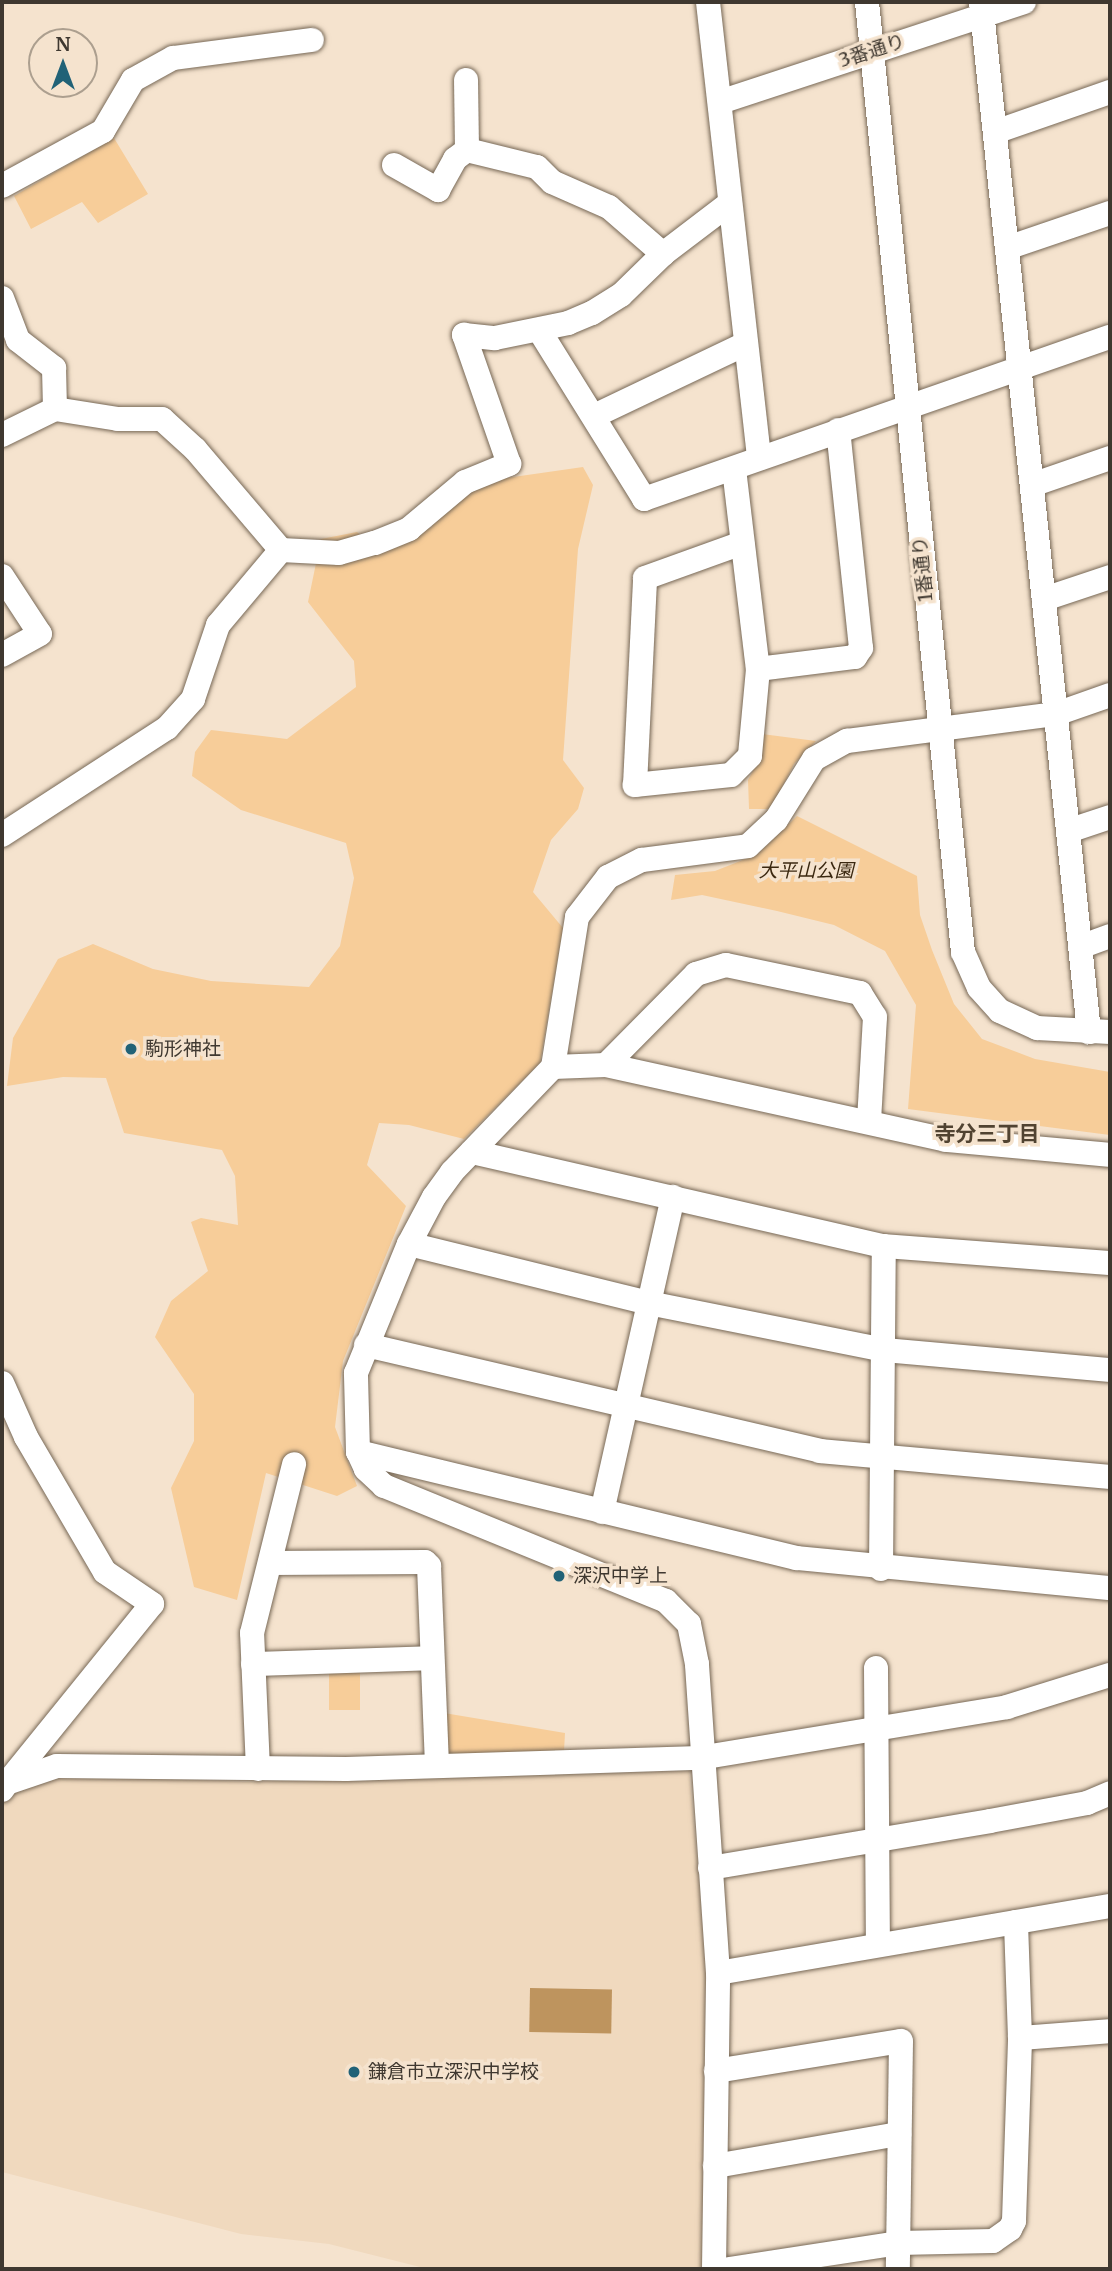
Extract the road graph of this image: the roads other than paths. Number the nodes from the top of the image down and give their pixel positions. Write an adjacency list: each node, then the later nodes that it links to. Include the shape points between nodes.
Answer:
1 (708, 2): 9 (street)
2 (867, 2): 6 (street, 1番通り)
3 (1024, 2): 4 (street, 3番通り)
4 (982, 9): 6 (street, 3番通り); 10 (street)
5 (312, 40): 13 (street, via 173,58 132,80 103,131)
6 (872, 51): 9 (street, 3番通り); 23 (street, 1番通り)
7 (466, 80): 11 (street)
8 (1110, 92): 10 (street)
9 (720, 102): 14 (street)
10 (995, 132): 16 (street)
11 (467, 150): 12 (street, via 456,159 438,190); 17 (street, via 537,167 552,182 609,207)
12 (394, 165)
13 (2, 186)
14 (730, 202): 17 (street); 21 (street)
15 (1110, 213): 16 (street)
16 (1007, 248): 22 (street)
17 (663, 254): 19 (street, via 611,301 568,323)
18 (3, 312): 24 (street, via 18,340 54,368)
19 (539, 330): 25 (street); 33 (street, via 495,338 464,335 509,464 465,482 410,529 374,543 339,553)
20 (1110, 337): 22 (street)
21 (745, 344): 25 (street); 28 (street)
22 (1020, 367): 23 (street); 31 (street)
23 (907, 404): 26 (street); 41 (street, 1番通り)
24 (55, 410): 27 (street); 33 (street, via 118,419 162,419 195,449)
25 (594, 416): 30 (street, via 644,499)
26 (838, 430): 28 (street); 38 (street, via 861,648 855,657)
27 (2, 435)
28 (758, 457): 30 (street)
29 (1110, 458): 31 (street)
30 (734, 468): 32 (street)
31 (1032, 485): 36 (street)
32 (742, 543): 38 (street); 38 (street, via 645,578 635,785 731,775 750,756)
33 (281, 550): 44 (street, via 218,625 193,699 166,728)
34 (2, 576): 37 (street, via 40,634)
35 (1110, 577): 36 (street)
36 (1044, 599): 40 (street)
37 (2, 655)
38 (758, 668)
39 (1110, 695): 40 (street)
40 (1056, 714): 41 (street); 43 (street)
41 (939, 728): 47 (street, 1番通り, via 963,952 979,988 1000,1011 1037,1028); 49 (street, via 847,741 814,759 776,820 748,846 642,860 608,877 577,916)
42 (1110, 817): 43 (street)
43 (1068, 831): 46 (street)
44 (2, 835)
45 (1110, 936): 46 (street)
46 (1080, 947): 47 (street)
47 (1100, 1032)
48 (606, 1065): 49 (street); 50 (street); 50 (street, via 696,974 726,965 860,992 875,1017)
49 (553, 1067): 51 (street)
50 (869, 1121): 52 (street, via 946,1140)
51 (472, 1152): 53 (street); 54 (street, via 434,1197)
52 (1110, 1155)
53 (673, 1197): 55 (street); 57 (street)
54 (410, 1244): 57 (street); 58 (street)
55 (884, 1246): 56 (street); 59 (street)
56 (1110, 1263)
57 (649, 1303): 59 (street); 62 (street)
58 (366, 1345): 62 (street); 63 (street, via 353,1391)
59 (884, 1350): 60 (street); 64 (street)
60 (1110, 1370)
61 (2, 1383): 79 (street, via 26,1437 105,1572 152,1604)
62 (627, 1406): 64 (street, via 820,1451); 67 (street)
63 (358, 1452): 67 (street); 76 (street, via 366,1469 384,1486 410,1499 673,1607 689,1624 694,1642)
64 (883, 1460): 66 (street); 69 (street)
65 (294, 1464): 68 (street)
66 (1110, 1477)
67 (602, 1512): 69 (street, via 797,1558)
68 (270, 1563): 71 (street, via 425,1562); 72 (street, via 253,1633)
69 (881, 1569): 70 (street)
70 (1110, 1588)
71 (432, 1658): 72 (street); 77 (street)
72 (253, 1664): 78 (street)
73 (876, 1668): 75 (street)
74 (1110, 1675): 75 (street, via 1007,1707)
75 (876, 1731): 76 (street); 81 (street)
76 (700, 1758): 77 (street); 82 (street)
77 (437, 1766): 78 (street)
78 (258, 1769): 79 (street, via 57,1766)
79 (4, 1786)
80 (1110, 1793): 81 (street, via 1087,1803)
81 (877, 1839): 82 (street); 85 (street)
82 (710, 1868): 86 (street)
83 (1110, 1906): 84 (street)
84 (1016, 1922): 85 (street); 88 (street)
85 (878, 1943): 86 (street)
86 (718, 1973): 89 (street)
87 (1110, 2031): 88 (street)
88 (1020, 2038): 92 (street, via 1014,2221 1010,2229 993,2241)
89 (716, 2071): 90 (street, via 901,2041); 91 (street)
90 (899, 2134): 91 (street); 92 (street)
91 (715, 2166): 93 (street)
92 (898, 2243): 94 (street); 95 (street)
93 (714, 2269)
94 (729, 2269)
95 (898, 2269)

